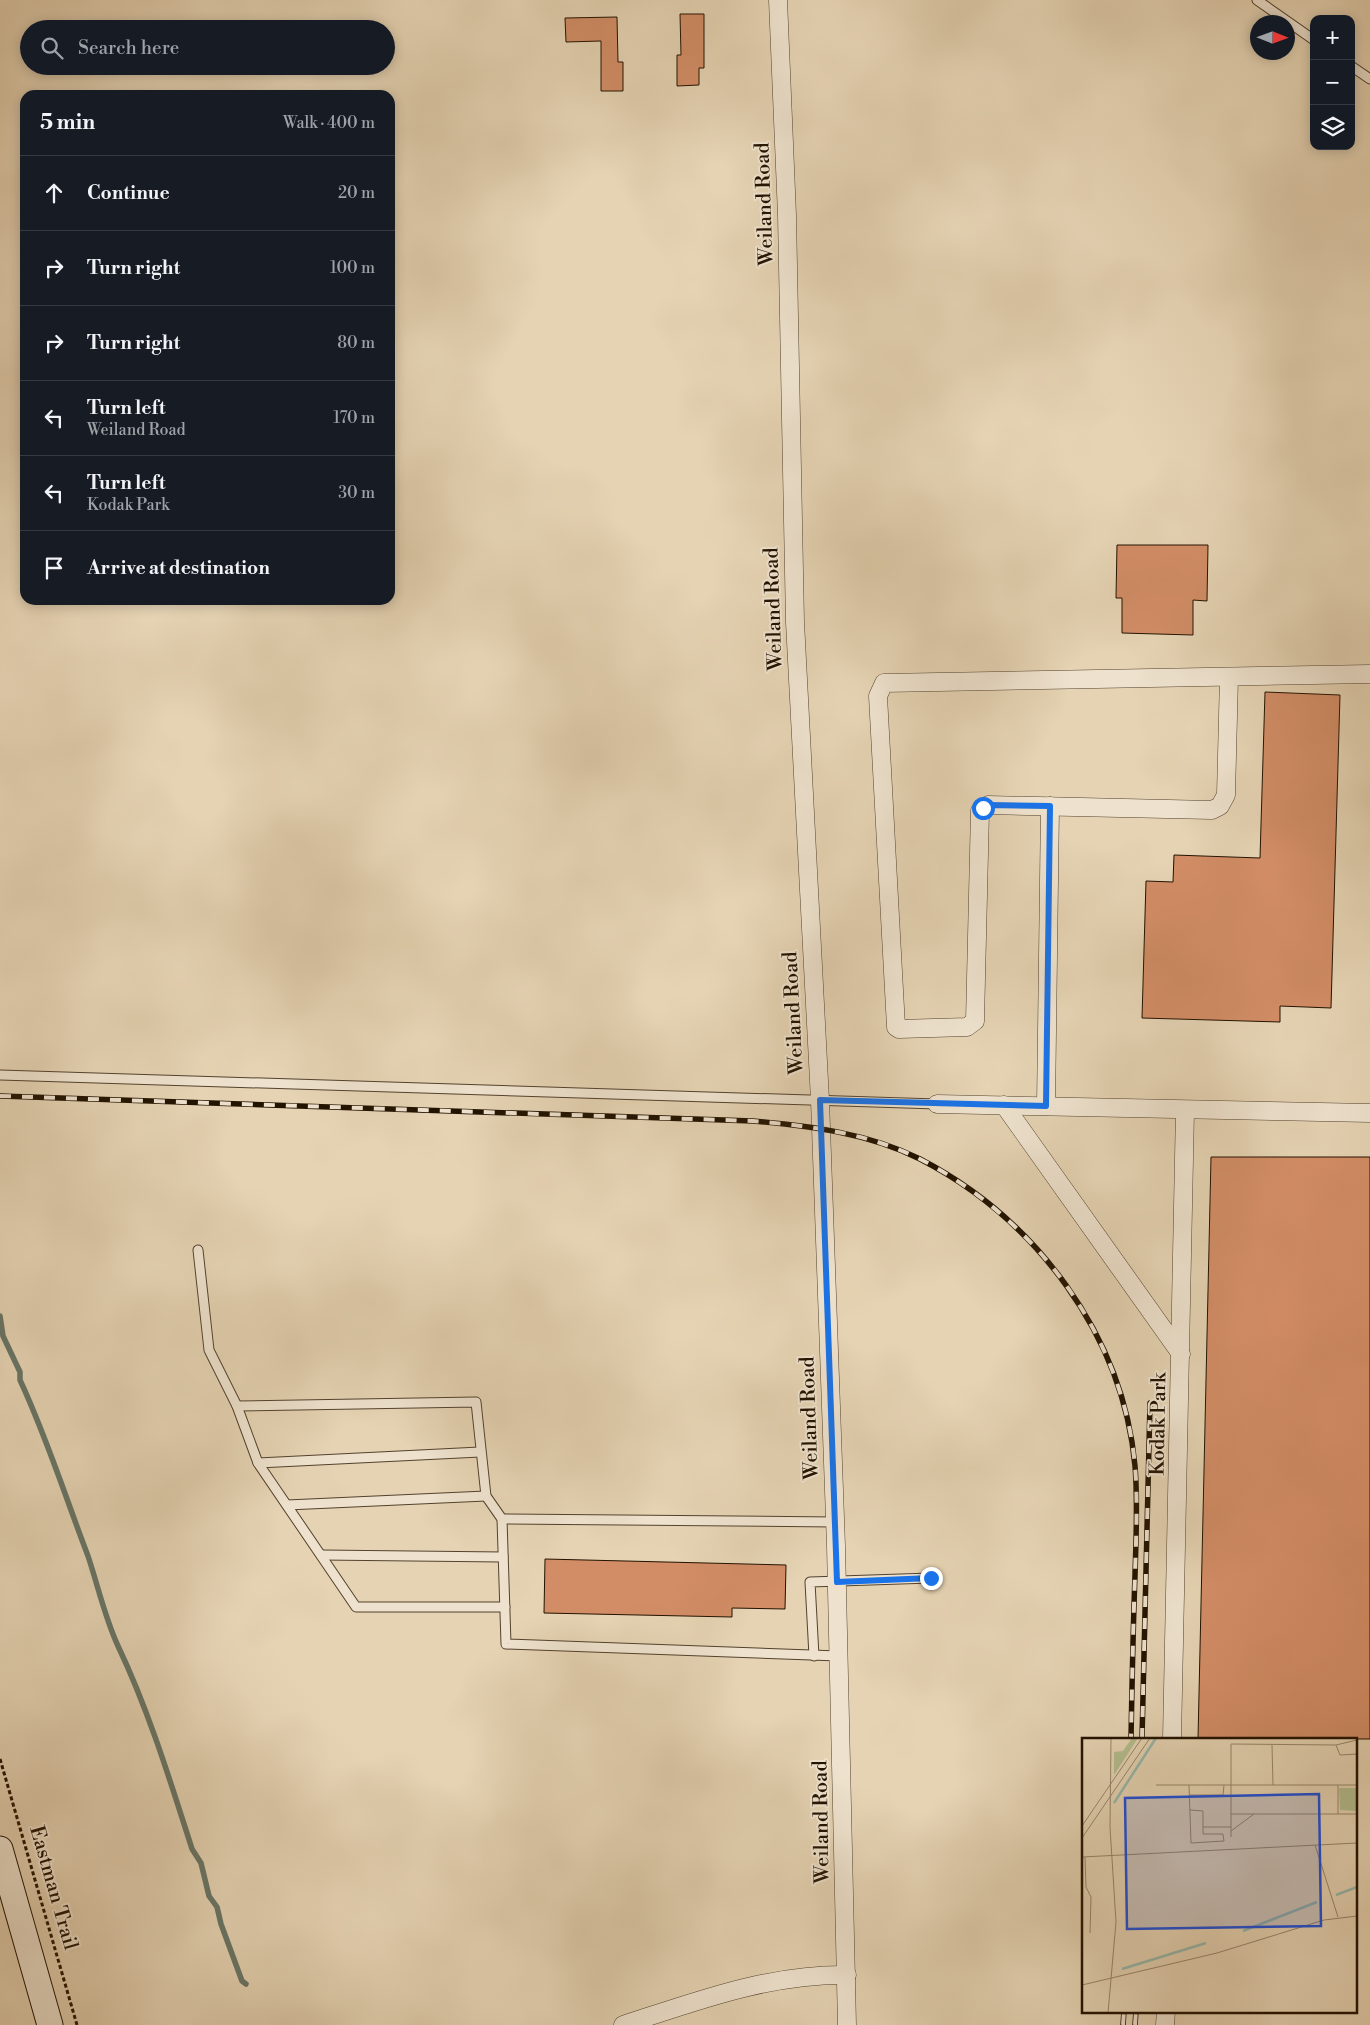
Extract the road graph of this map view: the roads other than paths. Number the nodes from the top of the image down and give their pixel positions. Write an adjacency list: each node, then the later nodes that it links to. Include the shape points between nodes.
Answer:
1 (778, 0): 10 (street, Weiland Road, via 787,215 794,622)
2 (1257, 0): 3 (lane)
3 (1310, 37)
4 (1355, 69): 5 (lane)
5 (1370, 79)
6 (1370, 674): 7 (street)
7 (1228, 677): 8 (street, via 1226,795 1220,806 1212,810); 8 (street, via 884,683 878,696 896,1027 899,1030 967,1027 975,1021 980,811 988,805)
8 (1050, 806): 13 (street)
9 (0, 1075): 10 (lane)
10 (820, 1100): 11 (lane); 24 (street, Weiland Road)
11 (937, 1104): 12 (street)
12 (1004, 1106): 13 (street); 17 (street)
13 (1046, 1106): 14 (street)
14 (1185, 1110): 15 (street); 17 (street, Kodak Park)
15 (1370, 1113)
16 (198, 1250): 18 (lane, via 208,1350)
17 (1181, 1354): 32 (street, Kodak Park)
18 (237, 1406): 19 (lane, via 476,1402); 20 (lane)
19 (480, 1452): 20 (lane); 21 (lane)
20 (258, 1463): 22 (lane)
21 (486, 1496): 22 (lane); 23 (lane)
22 (286, 1505): 25 (lane)
23 (502, 1519): 24 (lane); 26 (lane)
24 (835, 1522): 28 (street, Weiland Road)
25 (321, 1556): 26 (lane); 29 (lane, via 356,1607)
26 (503, 1558): 29 (lane)
27 (931, 1578): 28 (lane)
28 (837, 1582): 30 (lane, via 810,1582); 31 (street, Weiland Road)
29 (505, 1607): 30 (lane, via 506,1644)
30 (814, 1656): 31 (lane)
31 (839, 1656): 34 (street, Weiland Road)
32 (1172, 1738)
33 (0, 1849): 36 (main road)
34 (847, 1975): 37 (street, via 762,1982); 38 (street, Weiland Road)
35 (1166, 2012): 39 (street)
36 (50, 2025)
37 (623, 2025)
38 (847, 2025)
39 (1166, 2025)

